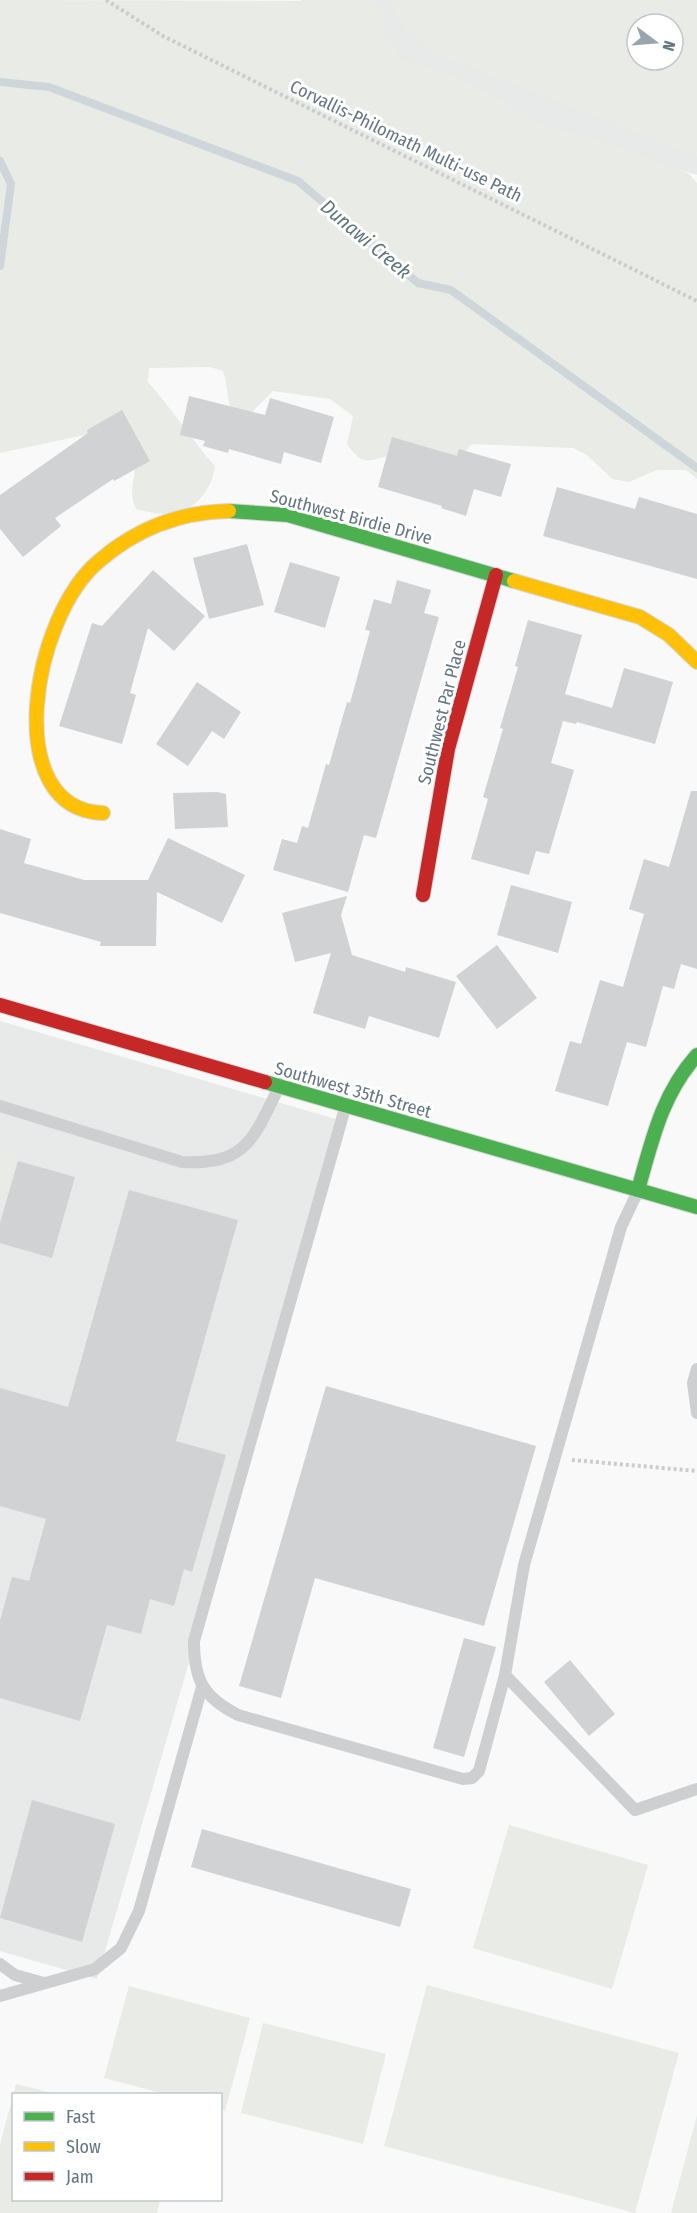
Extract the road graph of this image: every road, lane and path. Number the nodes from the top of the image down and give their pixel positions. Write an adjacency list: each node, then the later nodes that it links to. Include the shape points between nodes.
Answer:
1 (106, 0): 2 (path, Corvallis-Philomath Multi-use Path, via 162,36)
2 (697, 301)
3 (496, 574): 4 (street, Southwest Birdie Drive, via 640,617 669,635); 5 (street, Southwest Birdie Drive, via 260,510 218,510 175,518 125,541 75,585 58,607 40,644); 8 (street, Southwest Par Place, via 448,749)
4 (697, 662)
5 (26, 689)
6 (49, 801): 7 (street, via 63,809)
7 (104, 813)
8 (423, 895)
9 (0, 1005): 11 (street, Southwest 35th Street)
10 (697, 1055): 14 (street, via 680,1072 663,1100)
11 (279, 1087): 12 (lane, via 253,1139 233,1155 208,1163 182,1162); 13 (street, Southwest 35th Street)
12 (0, 1106)
13 (345, 1106): 14 (street, Southwest 35th Street); 21 (lane, via 194,1641 194,1665)
14 (638, 1190): 15 (street, Southwest 35th Street); 18 (lane, via 621,1227)
15 (697, 1207)
16 (697, 1369): 17 (lane, via 693,1383)
17 (697, 1413)
18 (554, 1456): 19 (path, via 576,1462); 20 (lane, via 524,1565)
19 (697, 1471)
20 (505, 1675): 21 (lane, via 479,1771 472,1778 463,1779 238,1716 217,1705); 22 (lane, via 635,1810)
21 (202, 1687): 24 (lane, via 139,1911 121,1948 95,1969)
22 (697, 1789)
23 (0, 1964): 24 (lane, via 15,1975)
24 (45, 1983): 25 (lane)
25 (0, 1996)

